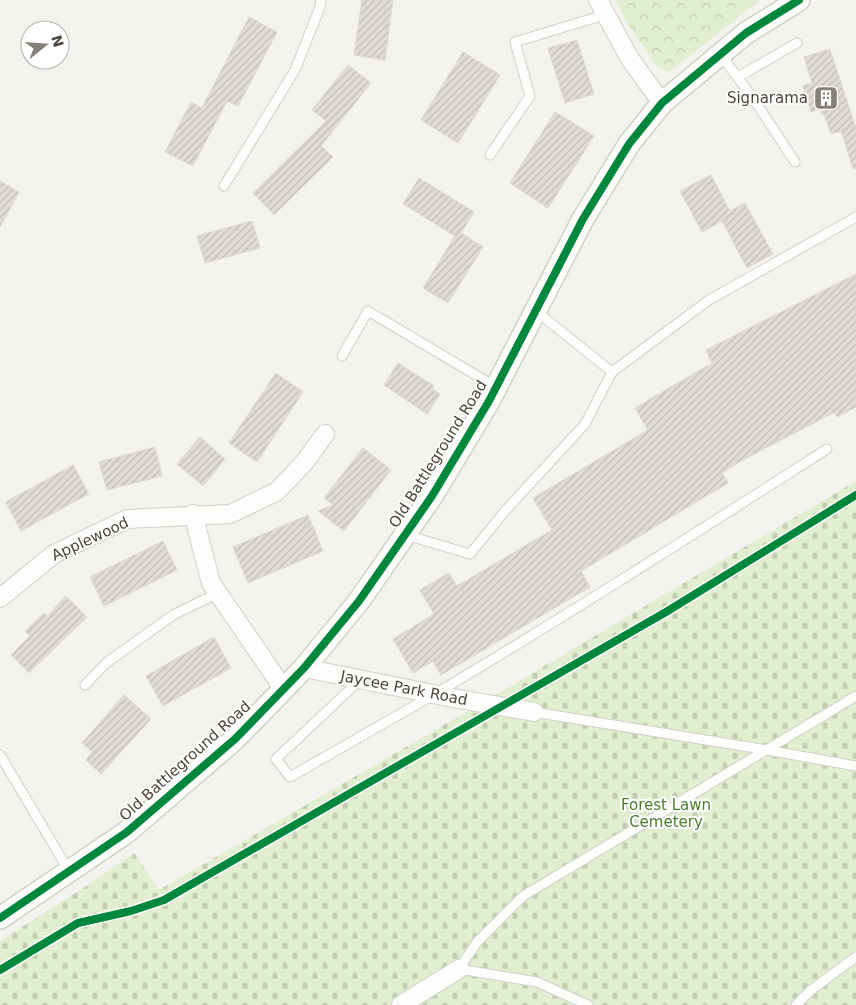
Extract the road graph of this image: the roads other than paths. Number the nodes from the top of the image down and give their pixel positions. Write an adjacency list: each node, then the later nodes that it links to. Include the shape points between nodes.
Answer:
1 (321, 0): 10 (lane, via 295,70)
2 (799, 0): 5 (street, Old Battleground Road, via 746,33)
3 (601, 7): 7 (street, via 630,59); 8 (lane, via 516,42 530,96)
4 (798, 43): 6 (lane)
5 (721, 54): 6 (lane); 7 (street, Old Battleground Road)
6 (738, 77): 9 (lane)
7 (662, 103): 12 (street, Old Battleground Road, via 629,144 583,219)
8 (490, 155)
9 (795, 162)
10 (224, 186)
11 (856, 217): 14 (lane, via 709,300)
12 (535, 311): 14 (lane); 15 (street, Old Battleground Road)
13 (342, 356): 15 (lane, via 368,311)
14 (612, 372): 19 (lane, via 585,424 470,554)
15 (496, 387): 19 (street, Old Battleground Road, via 432,496)
16 (325, 434): 18 (street, Applewood, via 304,463 276,492 230,514)
17 (827, 449): 26 (lane)
18 (193, 514): 20 (street, via 211,582); 21 (street, Applewood, via 127,519 54,554)
19 (405, 535): 22 (street, Old Battleground Road, via 359,601)
20 (218, 593): 24 (lane, via 173,615 106,663); 25 (street)
21 (0, 598)
22 (304, 668): 23 (street, Jaycee Park Road); 25 (street, Old Battleground Road)
23 (361, 679): 26 (street, Jaycee Park Road); 26 (lane, via 276,759 290,777)
24 (85, 685)
25 (283, 688): 32 (street, Old Battleground Road, via 234,739 127,832)
26 (434, 694): 28 (street, Jaycee Park Road)
27 (856, 696): 29 (lane)
28 (534, 712): 29 (lane)
29 (767, 750): 31 (lane); 35 (lane, via 523,896 478,942)
30 (0, 755): 32 (lane)
31 (856, 766)
32 (69, 872): 33 (street, Old Battleground Road)
33 (0, 918)
34 (856, 958): 38 (lane, via 811,990)
35 (459, 969): 36 (street); 37 (lane, via 537,982)
36 (401, 1005)
37 (588, 1005)
38 (796, 1005)

